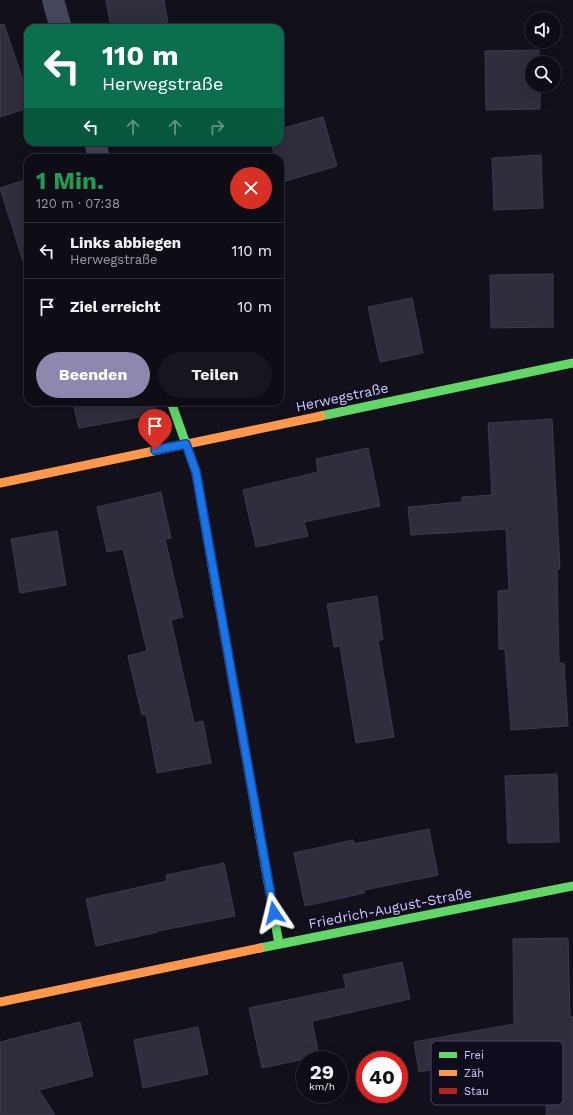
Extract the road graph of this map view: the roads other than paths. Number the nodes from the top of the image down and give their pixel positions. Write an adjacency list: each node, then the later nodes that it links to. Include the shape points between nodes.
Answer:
1 (53, 0): 2 (street)
2 (60, 24)
3 (573, 363): 5 (street, Herwegstraße)
4 (172, 406): 5 (street)
5 (186, 444): 6 (street, Herwegstraße); 8 (street, via 196,472)
6 (0, 483)
7 (573, 886): 8 (street, Friedrich-August-Straße)
8 (279, 944): 9 (street, Friedrich-August-Straße)
9 (0, 1002)

